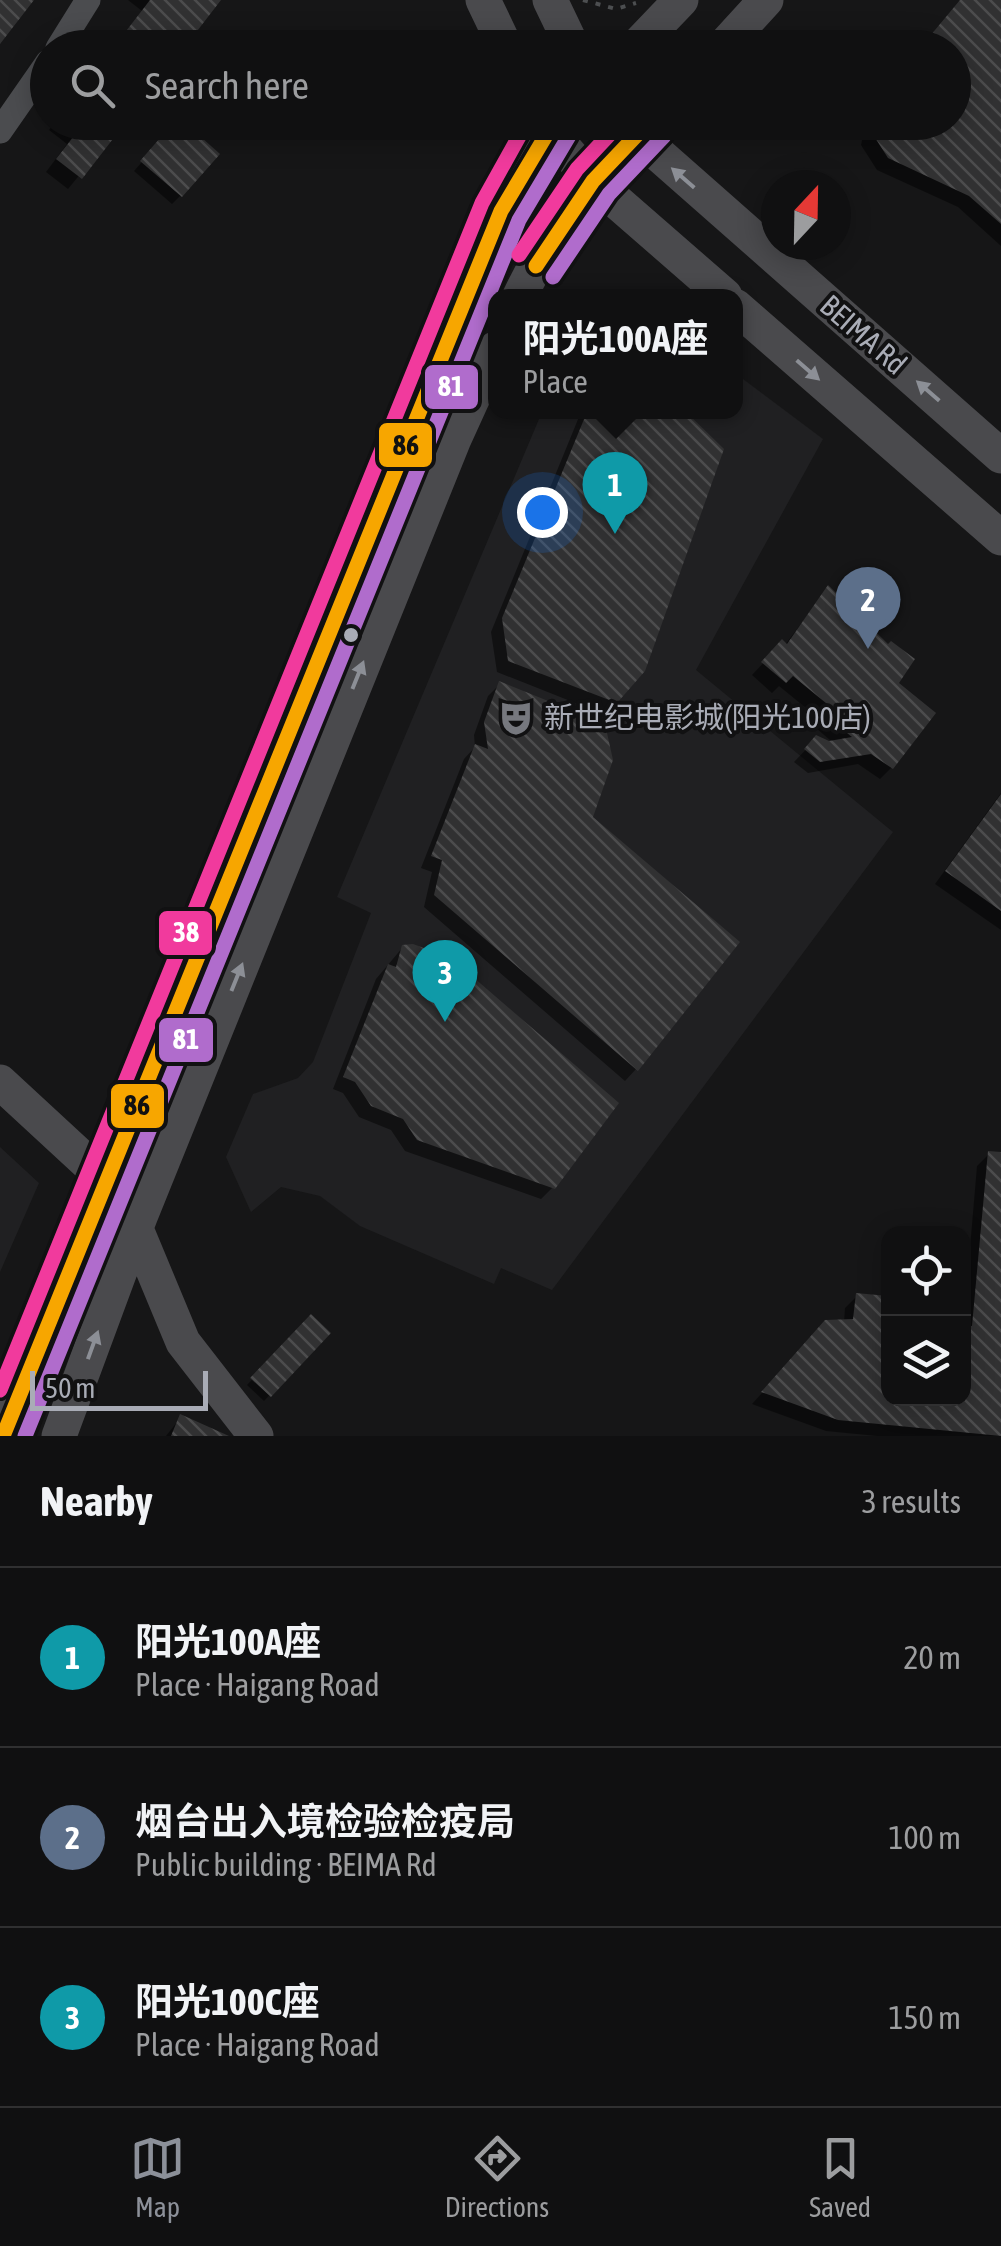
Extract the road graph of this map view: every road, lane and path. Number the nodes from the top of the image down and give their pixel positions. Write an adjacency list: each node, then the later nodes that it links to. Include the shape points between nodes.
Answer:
1 (88, 0): 8 (street)
2 (483, 0): 9 (main road)
3 (550, 0): 10 (main road)
4 (583, 0): 5 (path, via 616,9)
5 (640, 0)
6 (681, 0): 11 (main road)
7 (766, 0): 12 (main road)
8 (69, 30)
9 (497, 30)
10 (564, 30)
11 (652, 30)
12 (738, 30)
13 (30, 88): 14 (street)
14 (0, 131)
15 (539, 140): 27 (main road, via 501,211)
16 (559, 140): 19 (main road)
17 (625, 140): 19 (main road)
18 (649, 140): 24 (main road, BEIMA Rd, one-way to 18)
19 (593, 181): 20 (main road); 21 (main road)
20 (524, 289)
21 (717, 289)
22 (743, 313): 25 (main road, BEIMA Rd, one-way to 25)
23 (488, 364): 28 (main road, one-way to 23)
24 (1001, 456)
25 (1001, 538)
26 (0, 1082): 27 (main road)
27 (105, 1178): 28 (main road); 29 (main road)
28 (136, 1229): 30 (main road, one-way to 28); 31 (main road, via 183,1342)
29 (3, 1436)
30 (59, 1436)
31 (256, 1436)

